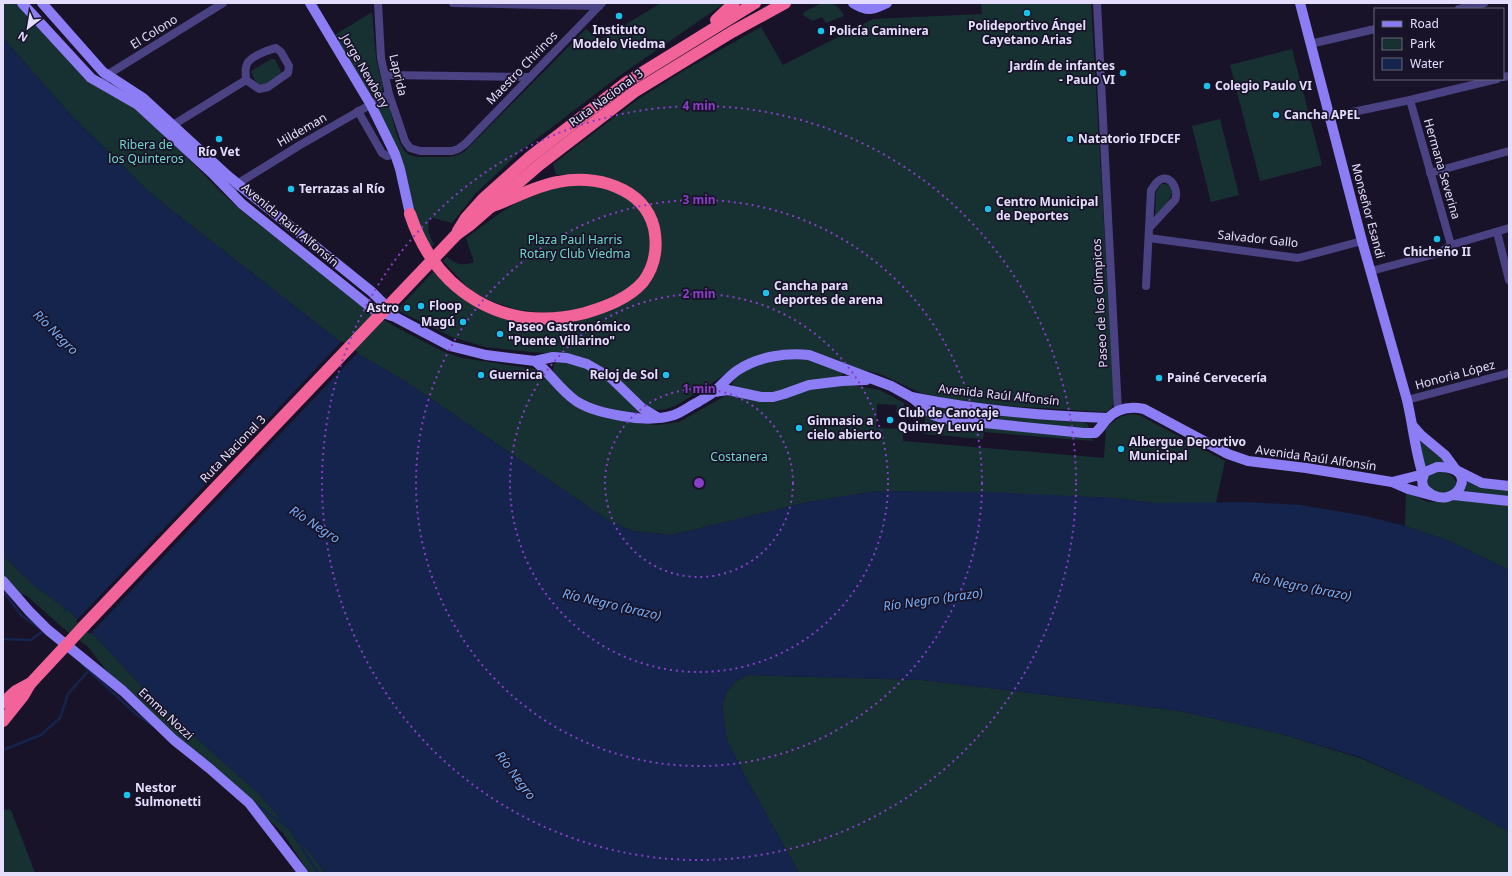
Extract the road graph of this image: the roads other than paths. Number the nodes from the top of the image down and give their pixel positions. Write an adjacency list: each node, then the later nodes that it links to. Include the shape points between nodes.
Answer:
1 (22, 3): 22 (main road, Avenida Raúl Alfonsín, via 91,78)
2 (42, 3): 22 (main road, Avenida Raúl Alfonsín)
3 (222, 3): 22 (street, El Colono)
4 (310, 3): 27 (main road, Jorge Newbery)
5 (378, 3): 20 (street, Laprida, via 380,58)
6 (453, 3): 15 (street)
7 (734, 3): 18 (highway)
8 (755, 3): 18 (highway, Ruta Nacional 3)
9 (785, 3): 37 (highway, Ruta Nacional 3, via 634,92 539,165)
10 (853, 3): 11 (main road, via 868,10)
11 (887, 3)
12 (1097, 3): 56 (street, Paseo de los Olímpicos)
13 (1300, 3): 19 (main road, Monseñor Esandi)
14 (1484, 3): 16 (street)
15 (600, 5): 21 (street, Maestro Chirinos)
16 (1463, 8)
17 (1374, 29): 19 (street)
18 (696, 38): 42 (highway, Ruta Nacional 3, via 627,82 530,157 483,199 466,218)
19 (1310, 44): 29 (main road, Monseñor Esandi)
20 (385, 75): 21 (street); 25 (street, Laprida)
21 (530, 77): 31 (street, Maestro Chirinos, via 458,149 420,151)
22 (105, 79): 30 (main road, Avenida Raúl Alfonsín)
23 (246, 80): 23 (street, via 259,89 268,87 288,73 289,66 276,48 266,50 249,61 246,66); 30 (street)
24 (1493, 80): 26 (street)
25 (390, 94): 27 (street, Hildeman); 31 (street, Laprida, via 405,141)
26 (1410, 100): 29 (street); 34 (street, Hermana Severina)
27 (371, 105): 28 (street, Hildeman); 33 (main road, Jorge Newbery)
28 (358, 112): 33 (street, via 382,154); 35 (street, Hildeman)
29 (1329, 117): 44 (main road, Monseñor Esandi)
30 (170, 128): 35 (main road, Avenida Raúl Alfonsín); 36 (main road, Avenida Raúl Alfonsín)
31 (410, 148)
32 (1509, 151): 34 (street)
33 (395, 154): 38 (main road, Jorge Newbery)
34 (1430, 172): 45 (street, Hermana Severina)
35 (237, 184): 36 (street, Hildeman); 49 (main road, Avenida Raúl Alfonsín, via 372,292 384,304)
36 (231, 193): 49 (main road, Avenida Raúl Alfonsín, via 374,310)
37 (490, 208): 38 (highway, via 530,190 558,182 590,180 609,184 632,196 647,211 656,236 656,254 642,283 628,294 599,309 552,318 512,316 480,303 462,292 435,263 423,245); 42 (highway, Ruta Nacional 3)
38 (410, 214)
39 (1149, 228): 39 (street, via 1177,196 1171,181 1157,181 1151,190); 43 (street)
40 (1509, 228): 41 (street)
41 (1497, 232): 45 (street); 47 (street)
42 (457, 234): 68 (highway, Ruta Nacional 3, bridge)
43 (1149, 238): 44 (street, Salvador Gallo, via 1298,258); 48 (street)
44 (1362, 242): 46 (main road, Monseñor Esandi)
45 (1451, 245): 46 (street, via 1439,253)
46 (1371, 271): 55 (main road, Monseñor Esandi)
47 (1509, 280)
48 (1146, 286)
49 (388, 314): 50 (main road, Avenida Raúl Alfonsín, via 450,346 486,355)
50 (535, 361): 57 (main road, Avenida Raúl Alfonsín, via 545,368 564,392 589,408 637,418); 57 (main road, Avenida Raúl Alfonsín, via 553,357 587,364 611,378 642,408)
51 (1509, 373): 55 (street, Honoria López)
52 (872, 380): 53 (main road, Avenida Raúl Alfonsín, via 809,385 773,397 728,390); 53 (main road, Avenida Raúl Alfonsín, via 809,355 791,354 762,359 738,370); 54 (main road, Avenida Raúl Alfonsín, via 891,386)
53 (714, 392): 57 (main road, Avenida Raúl Alfonsín, via 680,412)
54 (911, 397): 58 (main road, Avenida Raúl Alfonsín, via 1023,412); 58 (main road, Avenida Raúl Alfonsín, via 933,415 945,419 1094,433)
55 (1407, 400): 59 (main road, Monseñor Esandi)
56 (1118, 411): 58 (main road, Avenida Raúl Alfonsín); 62 (main road, Avenida Raúl Alfonsín, via 1134,407 1144,409 1228,454 1248,461)
57 (657, 417)
58 (1108, 418)
59 (1413, 426): 60 (main road, via 1421,436 1445,455); 61 (main road, Monseñor Esandi)
60 (1457, 471): 61 (main road, Avenida Raúl Alfonsín, via 1450,467 1437,467); 63 (main road, Avenida Raúl Alfonsín, via 1482,483); 64 (main road, via 1462,480 1459,490)
61 (1423, 476): 62 (main road, Avenida Raúl Alfonsín); 65 (main road, via 1424,489)
62 (1392, 482): 65 (main road, Avenida Raúl Alfonsín)
63 (1509, 486)
64 (1453, 495): 65 (main road, Avenida Raúl Alfonsín); 66 (main road, Avenida Raúl Alfonsín)
65 (1434, 496)
66 (1509, 501)
67 (3, 581): 71 (main road, Emma Nozzi, via 48,630 123,691 174,740 249,802)
68 (30, 684): 69 (highway, via 16,691); 70 (highway)
69 (3, 703)
70 (3, 721)
71 (303, 873)

